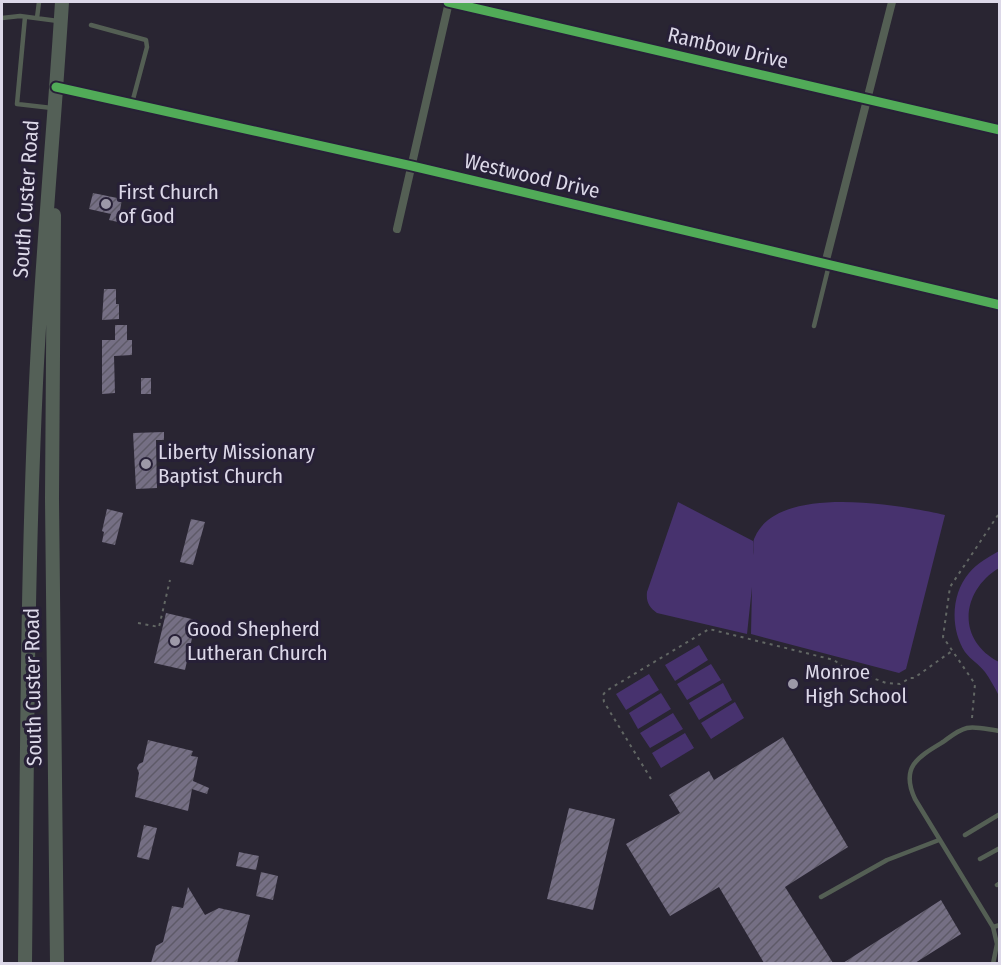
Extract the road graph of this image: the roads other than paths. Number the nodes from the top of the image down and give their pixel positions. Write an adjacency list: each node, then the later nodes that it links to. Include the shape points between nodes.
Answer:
1 (39, 2): 7 (lane)
2 (62, 2): 8 (main road, South Custer Road)
3 (448, 2): 11 (street, Rambow Drive); 15 (street)
4 (892, 2): 11 (street)
5 (25, 17): 6 (lane); 7 (lane); 13 (lane, via 17,104)
6 (2, 18)
7 (37, 18): 8 (lane)
8 (60, 21): 10 (main road, South Custer Road)
9 (91, 25): 12 (lane, via 146,40)
10 (56, 87): 12 (street, Westwood Drive); 13 (main road, South Custer Road); 30 (main road, South Custer Road, via 52,500)
11 (866, 99): 14 (street, Rambow Drive); 17 (street)
12 (132, 103): 15 (street, Westwood Drive)
13 (54, 108): 29 (main road, South Custer Road, via 42,250 32,474)
14 (999, 130)
15 (412, 166): 16 (street); 17 (street, Westwood Drive)
16 (397, 229)
17 (827, 265): 18 (street, Westwood Drive); 19 (lane)
18 (999, 305)
19 (814, 326)
20 (999, 732): 23 (lane, via 975,727 960,731 913,764 911,792)
21 (999, 814): 22 (lane)
22 (965, 835)
23 (939, 840): 26 (lane, via 886,860); 28 (lane)
24 (999, 848): 25 (lane)
25 (980, 859)
26 (821, 897)
27 (999, 925): 28 (lane)
28 (993, 927): 31 (lane, via 997,944)
29 (25, 963)
30 (57, 963)
31 (993, 963)

